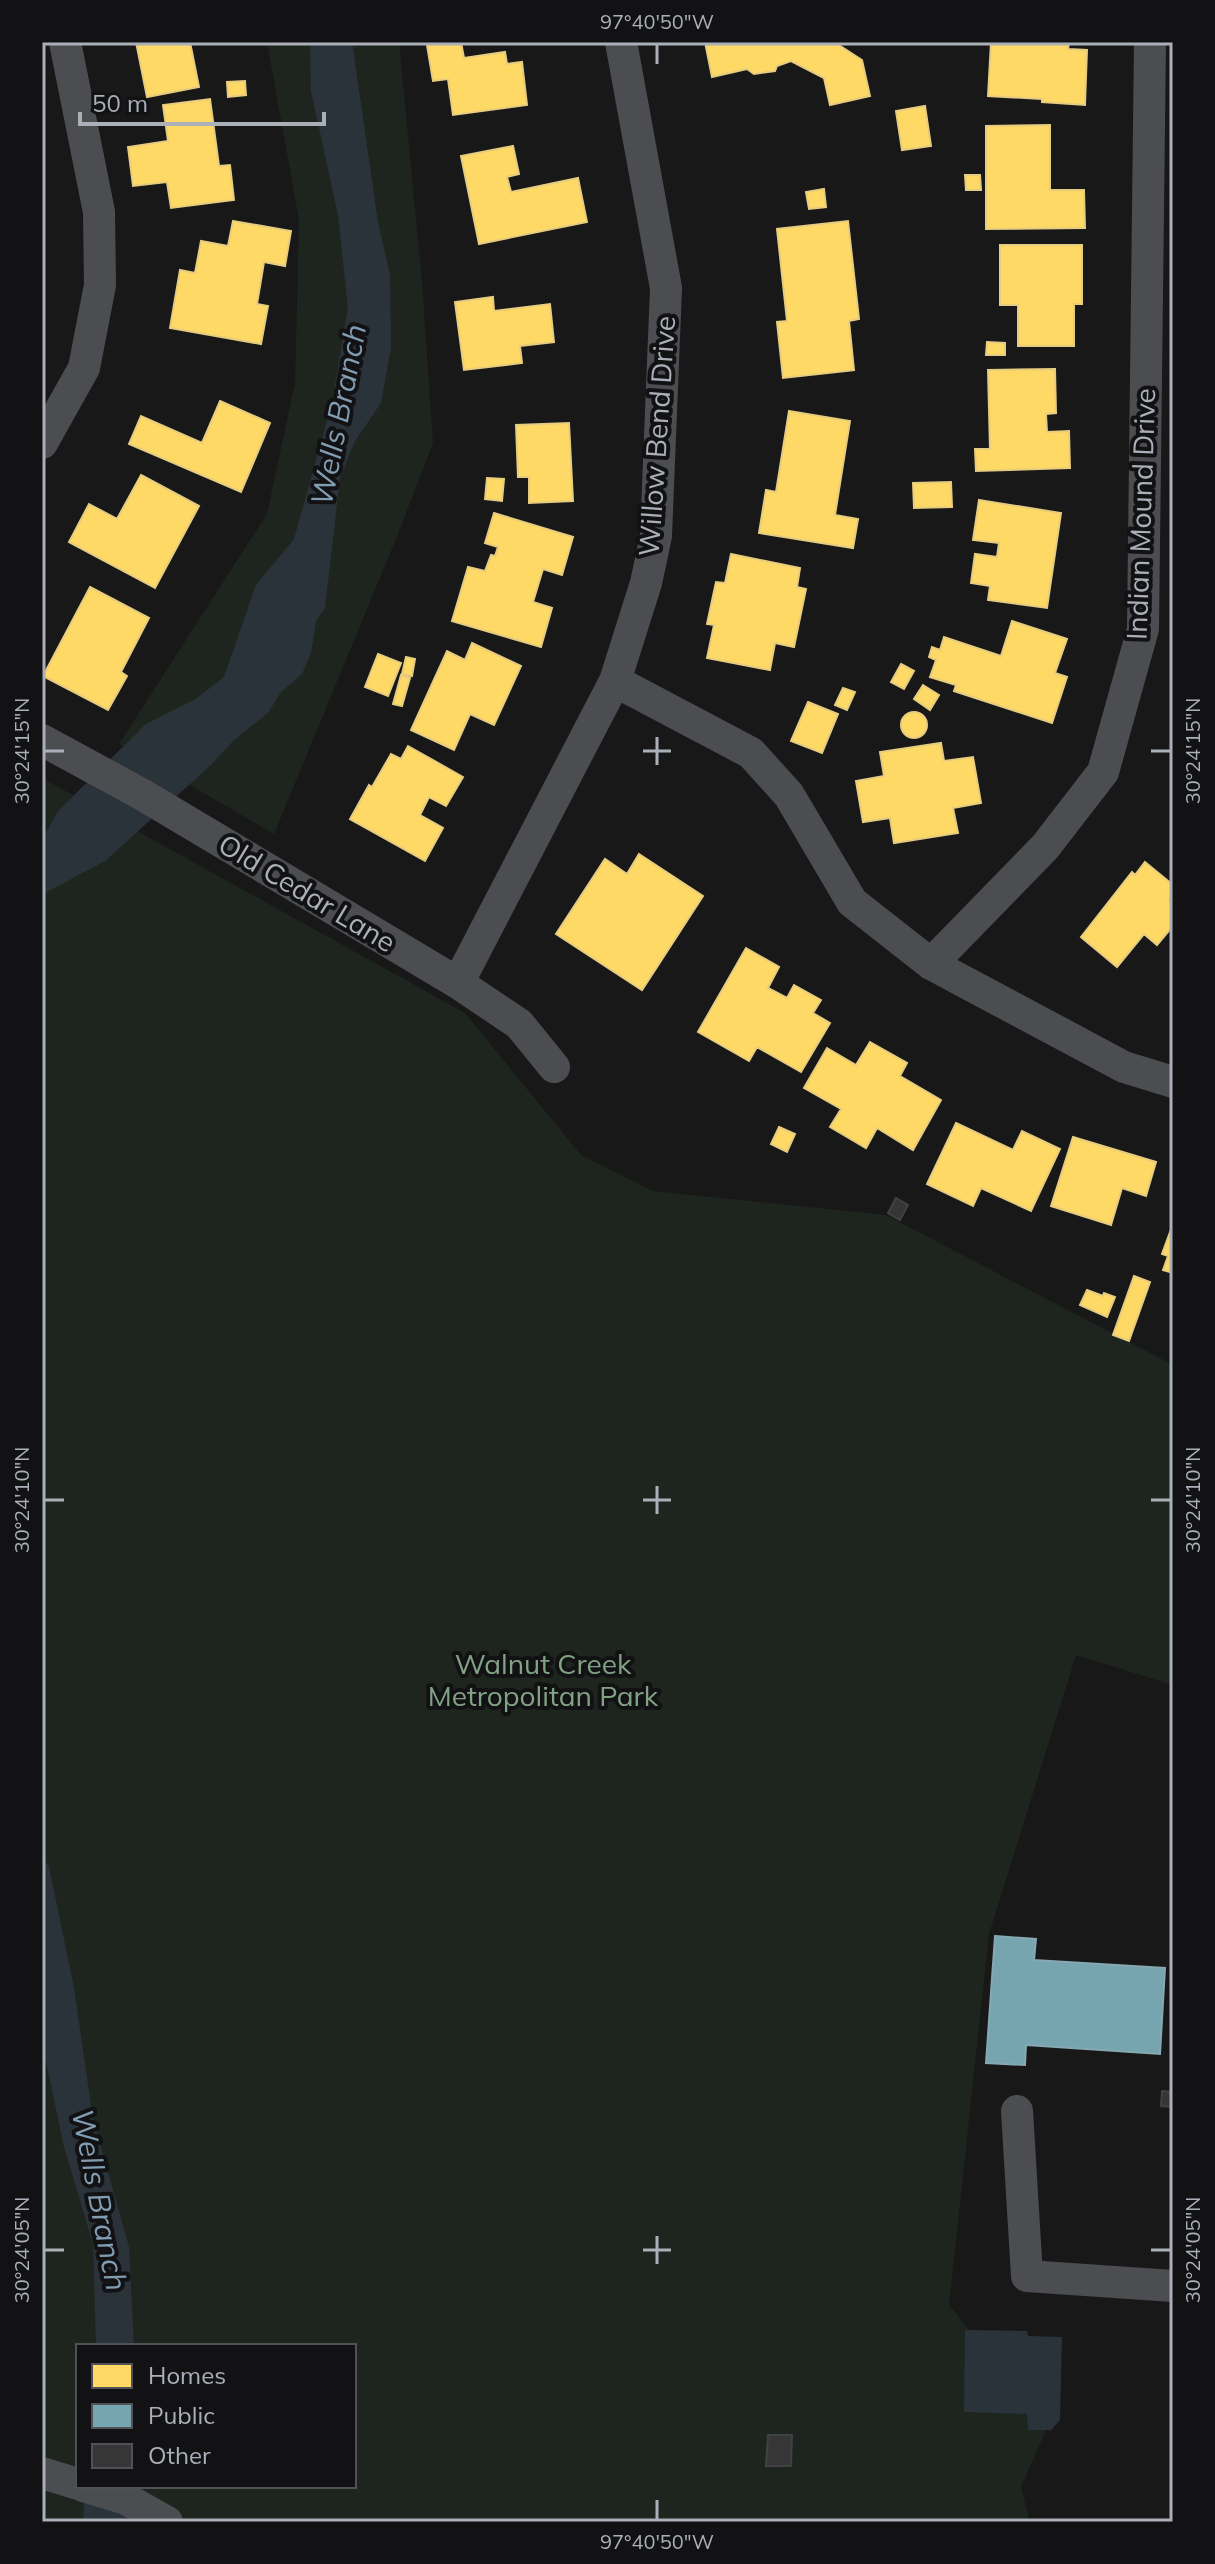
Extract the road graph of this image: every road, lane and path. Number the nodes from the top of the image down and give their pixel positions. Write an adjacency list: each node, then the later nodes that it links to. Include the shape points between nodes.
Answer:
1 (65, 42): 4 (street, via 99,212 100,285 84,368)
2 (621, 42): 5 (street, Willow Bend Drive, via 666,288 656,536)
3 (1150, 42): 7 (street, Indian Mound Drive, via 1143,629 1103,772 1045,847)
4 (42, 443)
5 (615, 681): 7 (street, via 751,753 789,795 852,902); 8 (street, Willow Bend Drive)
6 (42, 740): 8 (street, Old Cedar Lane)
7 (931, 964): 10 (street, via 1124,1067)
8 (458, 983): 9 (street, Old Cedar Lane, via 519,1024)
9 (554, 1067)
10 (1173, 1082)
11 (1017, 2111): 12 (street, via 1027,2276)
12 (1173, 2286)
13 (42, 2473): 14 (street)
14 (76, 2483)
15 (91, 2488): 16 (street, via 126,2499)
16 (167, 2522)

